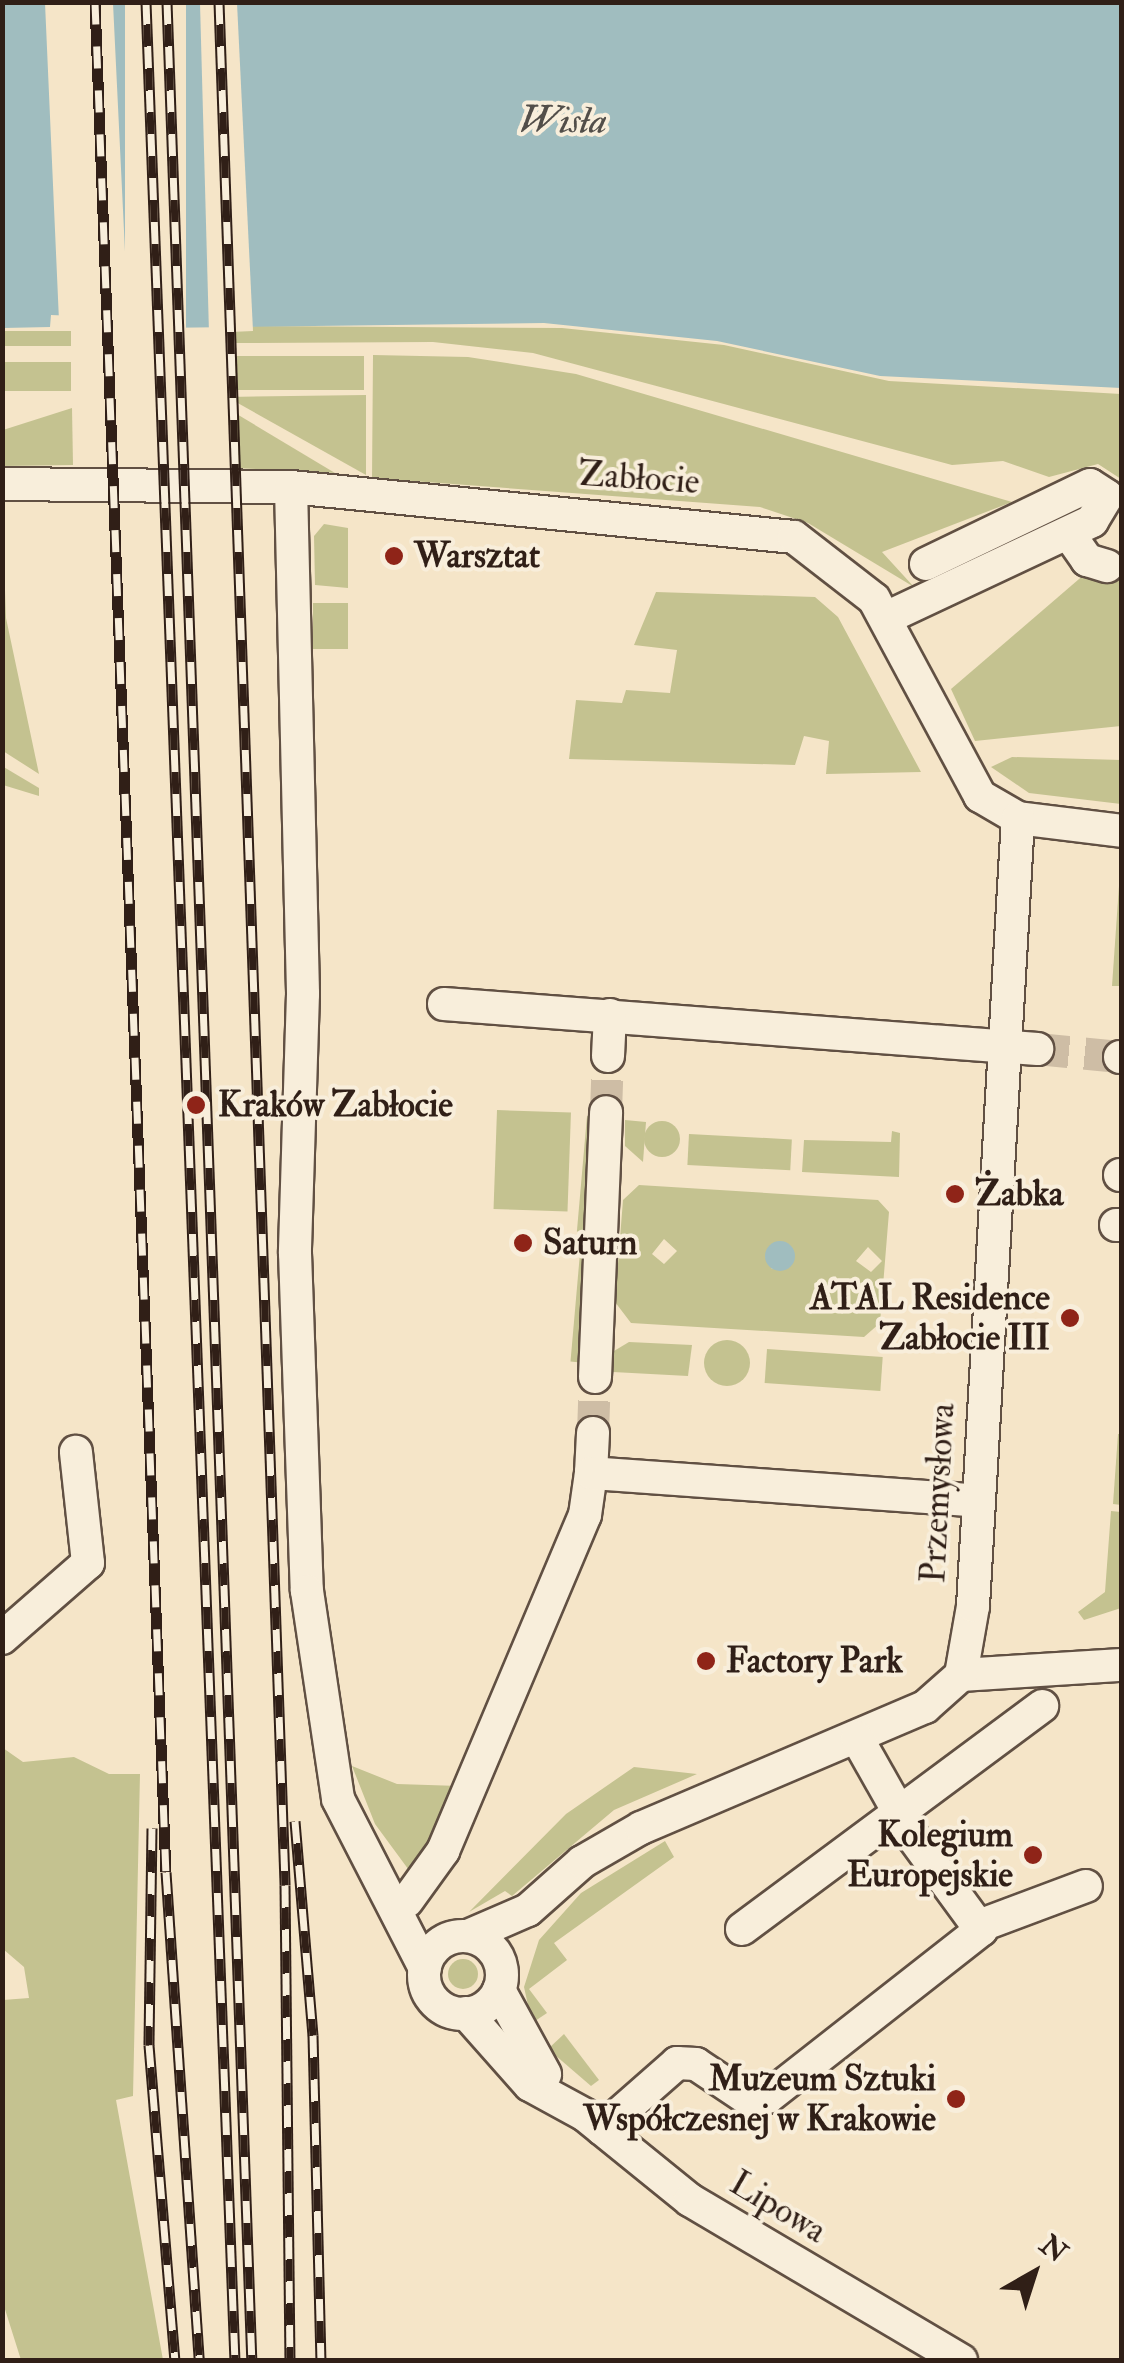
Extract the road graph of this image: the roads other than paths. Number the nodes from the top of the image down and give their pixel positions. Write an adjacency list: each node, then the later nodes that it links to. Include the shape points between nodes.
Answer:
1 (2, 484): 2 (street, Zabłocie)
2 (292, 488): 6 (street, Zabłocie, via 771,530 832,558); 27 (street, via 302,994 295,1253 307,1591 333,1779)
3 (1068, 534): 4 (street, via 1102,511 1100,488 1090,485); 5 (street, via 1087,560); 6 (street)
4 (926, 564)
5 (1108, 566)
6 (886, 618): 7 (street, Zabłocie, via 958,768 980,796)
7 (1018, 818): 8 (street, Zabłocie); 11 (street, Przemysłowa)
8 (1122, 831)
9 (444, 1004): 10 (street)
10 (610, 1015): 11 (street); 12 (street)
11 (1021, 1047): 18 (street, Przemysłowa)
12 (608, 1056)
13 (606, 1112): 14 (street)
14 (595, 1377)
15 (593, 1433): 17 (street)
16 (76, 1452): 19 (street, via 88,1563 74,1582)
17 (591, 1473): 18 (street); 27 (street, via 586,1515 443,1851)
18 (977, 1501): 22 (street, Przemysłowa)
19 (14, 1599): 20 (street)
20 (2, 1638)
21 (1122, 1665): 22 (street)
22 (961, 1675): 24 (street, via 924,1706)
23 (1042, 1706): 25 (street)
24 (857, 1738): 25 (street); 28 (street, via 640,1828 582,1862)
25 (895, 1809): 29 (street); 30 (street)
26 (1086, 1886): 29 (street)
27 (396, 1895): 31 (street); 32 (street)
28 (528, 1910): 31 (street); 33 (street)
29 (979, 1926): 36 (street, via 768,2097 747,2098 696,2064 678,2063)
30 (742, 1928)
31 (457, 1938): 32 (street); 33 (street, via 491,1947)
32 (425, 1968): 34 (street, via 434,2000)
33 (501, 1980): 34 (street); 35 (street, Lipowa, via 514,2030)
34 (466, 2013): 35 (street, Lipowa, via 522,2078)
35 (566, 2102): 36 (street, Lipowa)
36 (602, 2129): 37 (street, Lipowa, via 744,2235)
37 (961, 2360)

